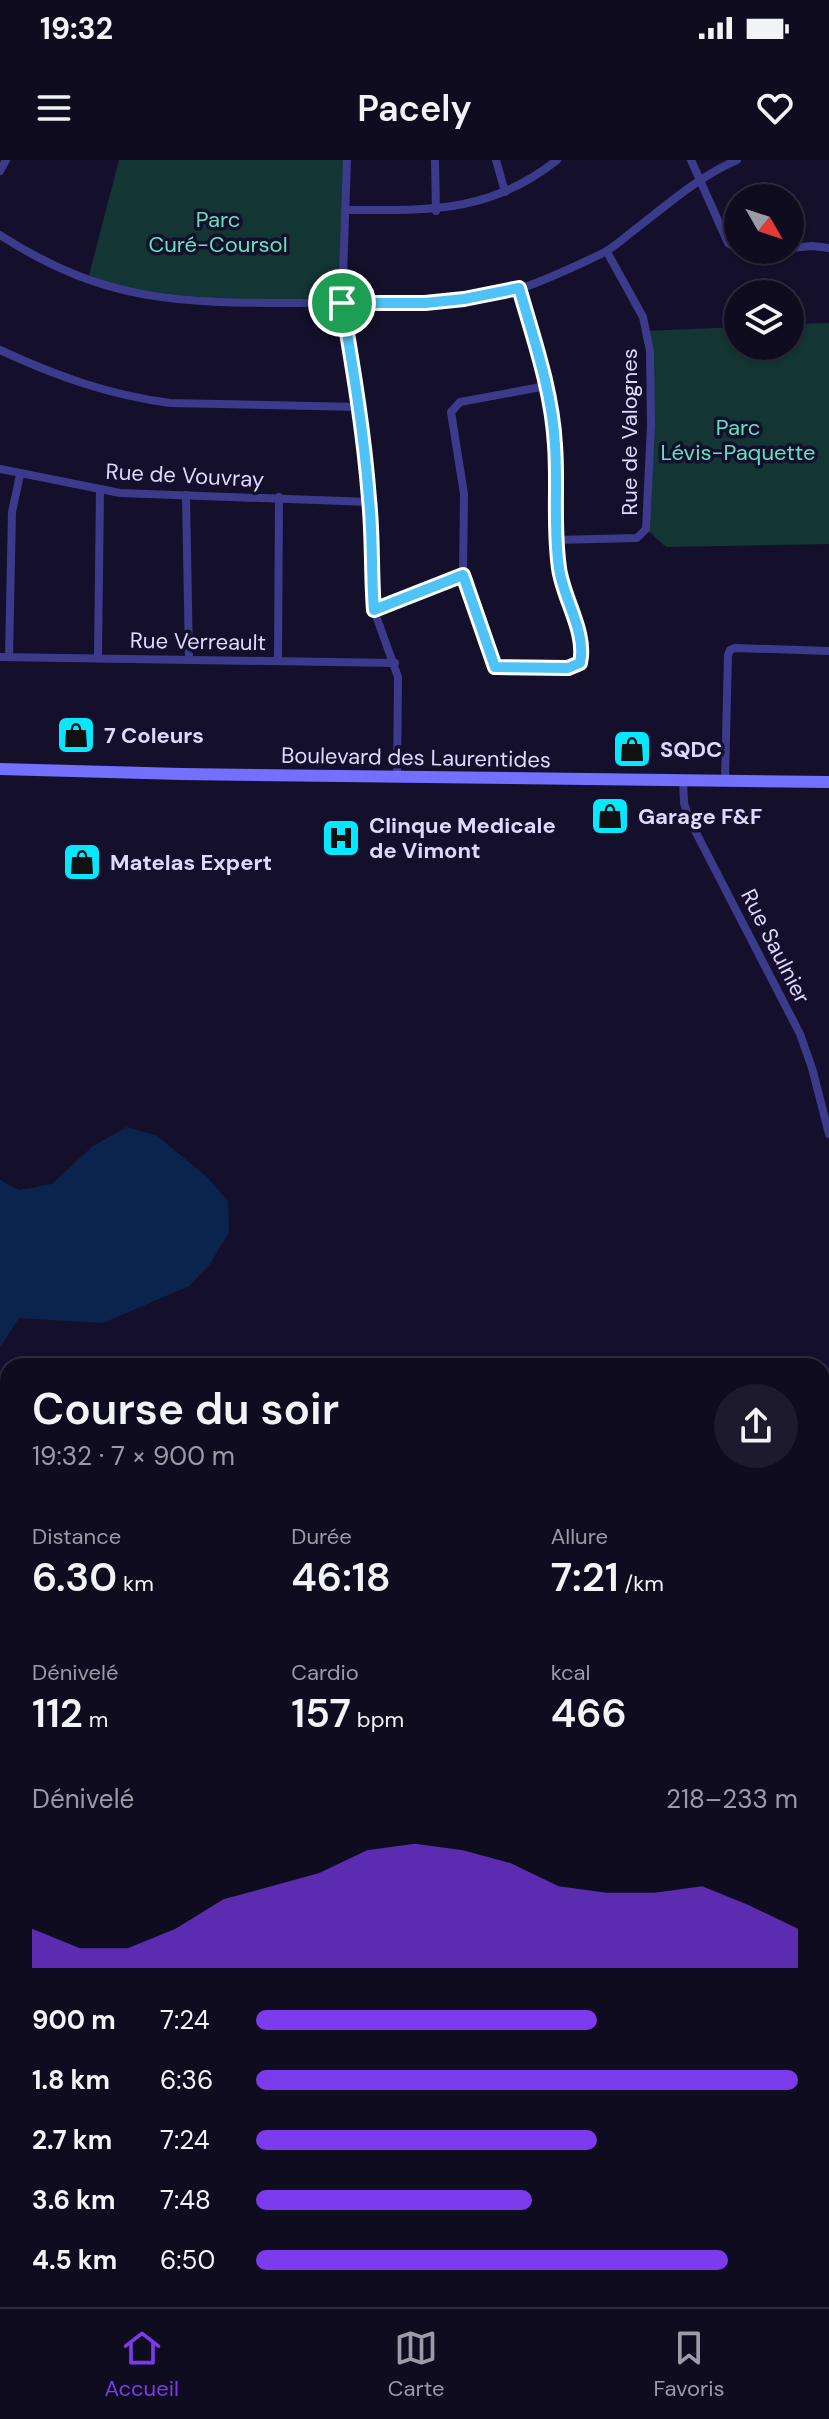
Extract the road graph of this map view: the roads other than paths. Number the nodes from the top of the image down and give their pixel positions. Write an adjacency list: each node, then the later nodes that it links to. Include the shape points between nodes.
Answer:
1 (6, 160): 8 (street)
2 (347, 160): 11 (street)
3 (435, 160): 12 (street)
4 (496, 160): 10 (street)
5 (557, 160): 10 (street)
6 (691, 160): 9 (street)
7 (737, 160): 9 (street)
8 (0, 171)
9 (700, 180): 13 (street); 17 (street)
10 (505, 192): 12 (street)
11 (346, 210): 12 (street); 19 (street)
12 (436, 211)
13 (724, 234)
14 (0, 235): 19 (street, via 46,263 109,288 155,298)
15 (804, 247): 16 (street)
16 (829, 248)
17 (607, 252): 18 (street); 29 (street, Rue de Valognes, via 643,317 650,351 646,529 637,538)
18 (519, 288): 19 (street, via 425,303); 21 (street)
19 (342, 303): 22 (street)
20 (0, 350): 22 (street, via 54,375 140,399)
21 (546, 386): 29 (street, via 555,445); 30 (street, via 460,402 451,412 464,494)
22 (359, 407): 28 (street)
23 (0, 469): 24 (street, Rue de Vouvray)
24 (20, 475): 25 (street, Rue de Vouvray); 33 (street, via 12,512)
25 (100, 489): 26 (street, Rue de Vouvray); 34 (street)
26 (186, 495): 27 (street, Rue de Vouvray); 35 (street)
27 (279, 497): 28 (street, Rue de Vouvray); 36 (street)
28 (370, 502): 31 (street)
29 (555, 540): 30 (street, via 559,572 583,649 580,663 568,668 495,667)
30 (463, 575): 31 (street)
31 (374, 610): 37 (street)
32 (829, 651): 41 (street, via 730,650)
33 (4, 657): 34 (street, Rue Verreault)
34 (98, 657): 35 (street, Rue Verreault)
35 (189, 660): 36 (street, Rue Verreault)
36 (278, 660): 37 (street, Rue Verreault)
37 (395, 663): 39 (street)
38 (1, 768): 39 (main road, Boulevard des Laurentides)
39 (397, 777): 40 (main road, Boulevard des Laurentides)
40 (683, 780): 41 (main road, Boulevard des Laurentides); 43 (street, Rue Saulnier, via 689,819 797,1026)
41 (725, 780): 42 (main road, Boulevard des Laurentides)
42 (829, 782)
43 (829, 1134)

